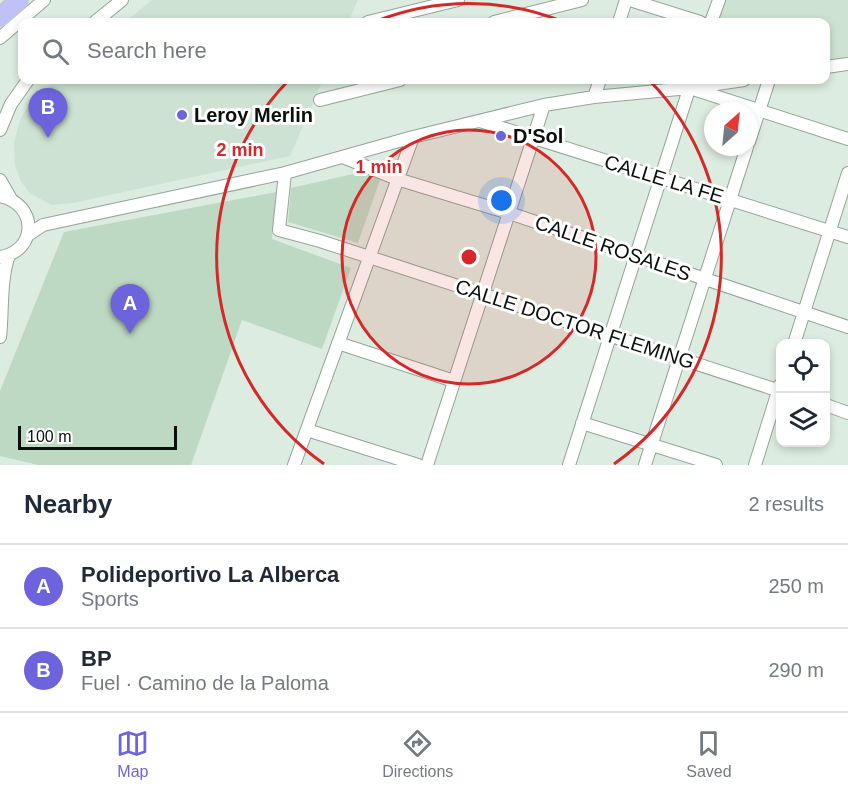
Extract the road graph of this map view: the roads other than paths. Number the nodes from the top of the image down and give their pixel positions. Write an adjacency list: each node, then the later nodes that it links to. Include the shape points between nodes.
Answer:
1 (20, 0): 8 (highway)
2 (44, 0): 9 (street)
3 (122, 0): 10 (street)
4 (458, 0): 11 (street)
5 (582, 0): 12 (street)
6 (628, 0): 13 (street); 14 (street)
7 (719, 0): 15 (street)
8 (0, 17)
9 (23, 18)
10 (100, 18)
11 (384, 18)
12 (510, 18)
13 (621, 18)
14 (687, 18)
15 (712, 18)
16 (18, 22): 17 (street)
17 (0, 38)
18 (848, 64): 19 (street)
19 (830, 66)
20 (25, 84): 31 (street, via 10,104)
21 (384, 84): 26 (street)
22 (599, 84): 25 (street)
23 (691, 84): 25 (street); 28 (street); 39 (street)
24 (768, 84): 28 (street)
25 (594, 97): 27 (street)
26 (320, 100)
27 (544, 105): 30 (street); 33 (street)
28 (759, 111): 29 (street); 34 (street)
29 (758, 114)
30 (480, 122): 32 (street); 33 (street, CALLE LA FE)
31 (0, 130)
32 (413, 137): 36 (street); 40 (street)
33 (533, 138): 39 (street, CALLE LA FE); 44 (street)
34 (848, 139)
35 (744, 156): 43 (street)
36 (345, 158): 37 (street); 40 (street, CALLE ROSALES)
37 (285, 172): 46 (street); 52 (street, CALLE DOCTOR FLEMING, via 279,230)
38 (848, 173): 47 (street)
39 (660, 178): 43 (street, CALLE LA FE); 51 (street)
40 (397, 179): 44 (street, CALLE ROSALES); 52 (street)
41 (0, 180): 42 (street)
42 (5, 198): 45 (street, via 23,209)
43 (730, 200): 47 (street, CALLE LA FE); 54 (street)
44 (509, 213): 51 (street, CALLE ROSALES); 55 (street)
45 (29, 222): 46 (street); 48 (street)
46 (43, 225): 48 (street)
47 (830, 231): 49 (street, CALLE LA FE); 56 (street)
48 (28, 235): 50 (street, via 22,246)
49 (848, 237)
50 (4, 256): 53 (street)
51 (636, 256): 54 (street, CALLE ROSALES); 58 (street)
52 (369, 257): 55 (street, CALLE DOCTOR FLEMING); 61 (street)
53 (1, 276): 59 (street)
54 (705, 279): 56 (street, CALLE ROSALES); 62 (street)
55 (482, 294): 58 (street, CALLE DOCTOR FLEMING); 63 (street)
56 (804, 312): 57 (street, CALLE ROSALES); 60 (street)
57 (848, 327)
58 (610, 336): 62 (street, CALLE DOCTOR FLEMING); 68 (street)
59 (0, 337)
60 (796, 339)
61 (338, 343): 63 (street); 69 (street)
62 (679, 358): 64 (street, CALLE DOCTOR FLEMING); 70 (street)
63 (454, 381): 73 (street)
64 (776, 388)
65 (779, 393): 77 (street)
66 (830, 407): 67 (street)
67 (848, 413)
68 (582, 423): 70 (street); 74 (street)
69 (307, 430): 71 (street); 72 (street)
70 (651, 445): 75 (street); 76 (street)
71 (294, 465)
72 (418, 465)
73 (427, 465)
74 (569, 465)
75 (645, 465)
76 (716, 465)
77 (755, 465)

